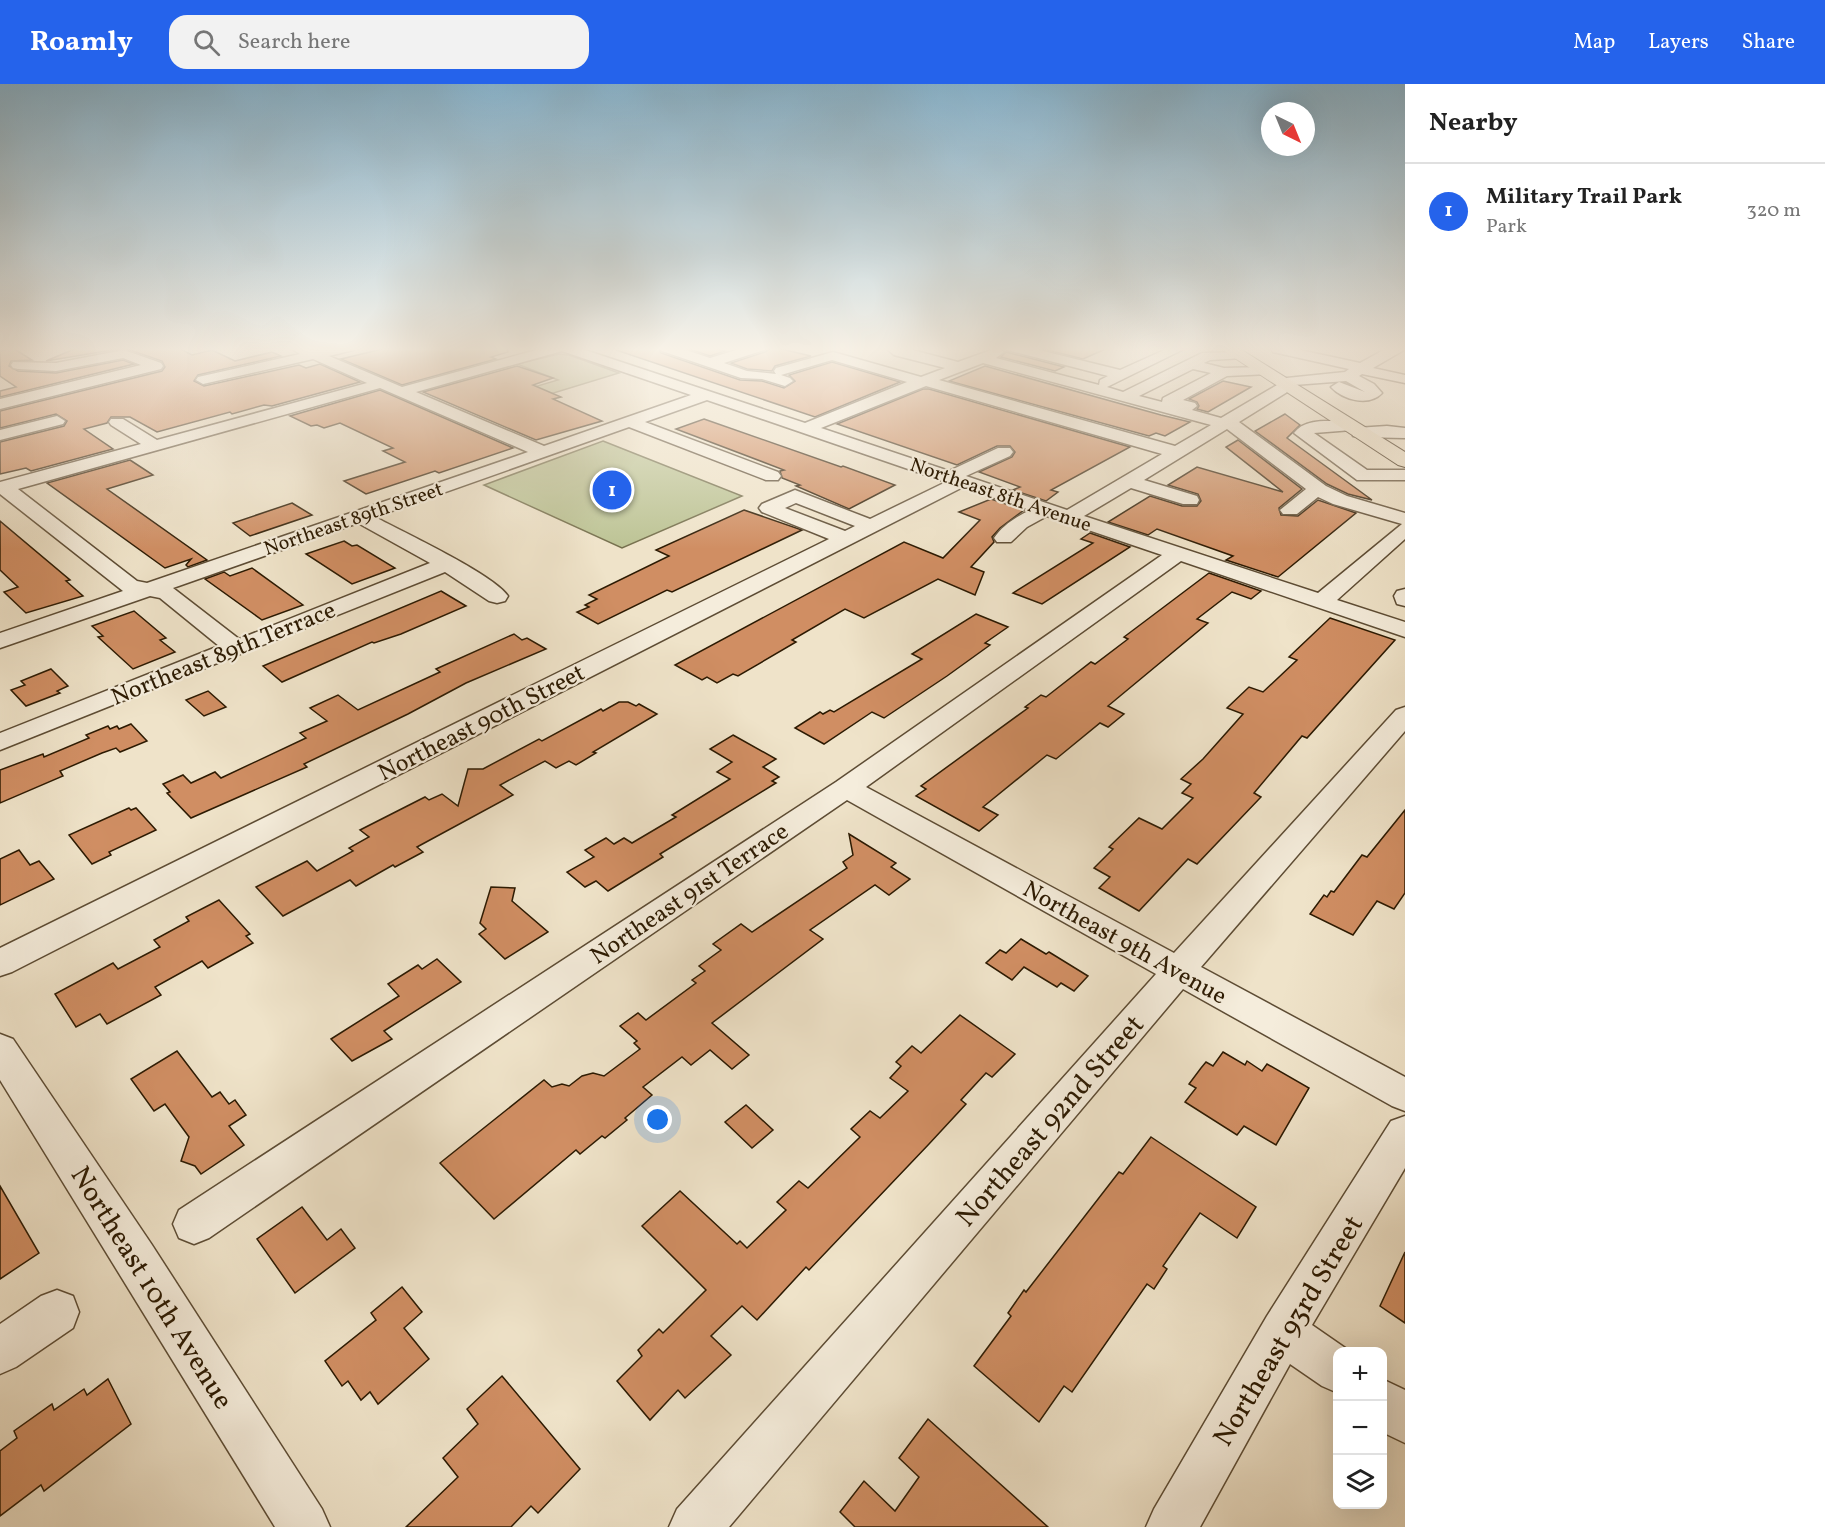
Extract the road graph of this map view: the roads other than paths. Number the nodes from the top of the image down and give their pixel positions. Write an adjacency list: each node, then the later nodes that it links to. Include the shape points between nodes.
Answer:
1 (267, 414): 23 (street)
2 (457, 414): 25 (street)
3 (650, 414): 16 (street, Northeast 89th Street)
4 (732, 414): 22 (street)
5 (758, 414): 18 (street, Northeast 8th Avenue)
6 (841, 414): 18 (street)
7 (990, 414): 17 (street)
8 (1045, 414): 27 (street)
9 (1197, 414): 14 (street)
10 (1207, 414): 14 (street)
11 (1237, 414): 14 (street)
12 (1331, 414): 19 (main road)
13 (57, 421): 21 (street)
14 (1227, 421): 27 (street); 36 (street)
15 (117, 422): 23 (street)
16 (630, 422): 25 (street, Northeast 89th Street); 28 (street)
17 (1023, 424)
18 (807, 428): 24 (street, Northeast 8th Avenue)
19 (1354, 429): 20 (street, via 1393,424); 30 (main road); 30 (street, via 1313,427 1302,433 1363,476)
20 (1405, 433)
21 (0, 435)
22 (786, 440)
23 (154, 445): 34 (street)
24 (856, 445): 29 (street, via 831,455); 32 (street, Northeast 8th Avenue)
25 (543, 452): 40 (street, Northeast 89th Street)
26 (1004, 452): 32 (street, Northeast 90th Street)
27 (1176, 452): 33 (street)
28 (717, 455): 31 (street); 35 (street, via 772,476)
29 (852, 463)
30 (1404, 464)
31 (692, 465)
32 (956, 479): 38 (street, Northeast 8th Avenue); 42 (street, Northeast 90th Street)
33 (1129, 481): 37 (street); 41 (street)
34 (2, 487): 48 (street, via 130,586)
35 (747, 487)
36 (1319, 490): 39 (street); 43 (street)
37 (1190, 500)
38 (1046, 509): 41 (street, Northeast 8th Avenue); 45 (street, via 1020,523)
39 (1290, 510)
40 (359, 516): 47 (street); 48 (street, Northeast 89th Street)
41 (1069, 517): 46 (street, Northeast 8th Avenue)
42 (871, 526): 44 (street, Northeast 90th Street); 44 (street, via 795,496 769,508)
43 (1405, 527): 50 (street)
44 (846, 538): 57 (street, Northeast 90th Street)
45 (1004, 538)
46 (1179, 553): 50 (street, Northeast 8th Avenue); 56 (street, Northeast 91st Terrace)
47 (447, 564): 49 (street); 53 (street, Northeast 89th Terrace)
48 (151, 588): 52 (street, Northeast 89th Street); 53 (street, via 167,593)
49 (496, 596)
50 (1322, 601): 51 (street, Northeast 8th Avenue)
51 (1405, 630)
52 (0, 641)
53 (236, 648): 55 (street, Northeast 89th Terrace)
54 (1405, 715): 58 (street, Northeast 92nd Street)
55 (0, 742)
56 (846, 788): 58 (street, Northeast 9th Avenue); 62 (street, Northeast 91st Terrace)
57 (0, 963)
58 (1178, 971): 60 (street, Northeast 9th Avenue); 70 (street, Northeast 92nd Street)
59 (0, 1049): 69 (street, Northeast 10th Avenue)
60 (1405, 1095)
61 (1405, 1133): 64 (street, Northeast 93rd Street)
62 (194, 1224)
63 (57, 1312): 65 (street)
64 (1283, 1332): 66 (street); 71 (street, Northeast 93rd Street)
65 (0, 1352)
66 (1333, 1367)
67 (1387, 1405): 68 (street)
68 (1405, 1419)
69 (304, 1527)
70 (695, 1527)
71 (1172, 1527)

